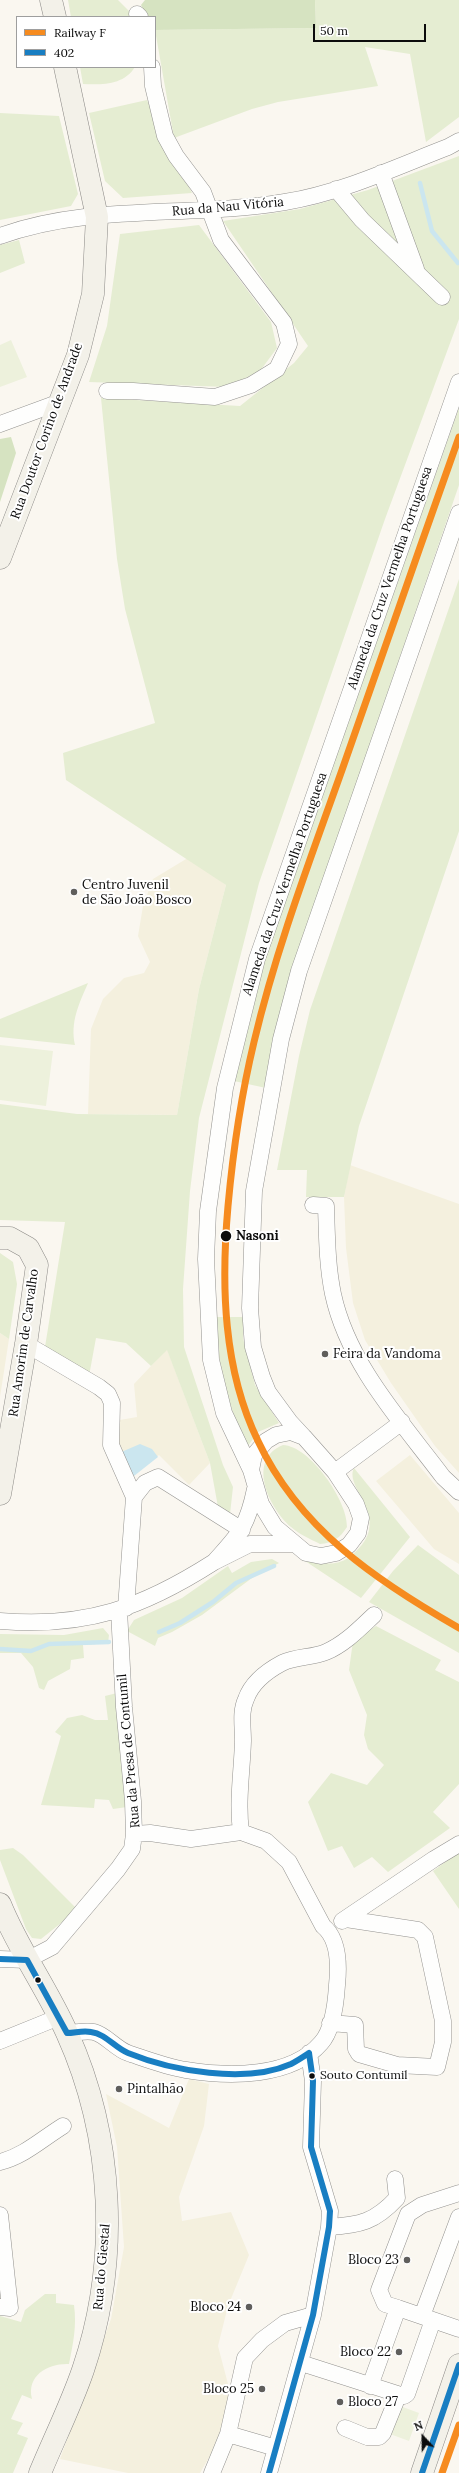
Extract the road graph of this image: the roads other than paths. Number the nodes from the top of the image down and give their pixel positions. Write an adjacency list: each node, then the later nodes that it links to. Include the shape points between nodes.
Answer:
1 (51, 0): 2 (street)
2 (54, 16)
3 (65, 68): 9 (street, Rua Doutor Corino de Andrade)
4 (152, 68): 8 (street, via 152,86 165,136 176,156 203,192)
5 (455, 144): 6 (street, Rua da Nau Vitória)
6 (381, 173): 7 (street, Rua da Nau Vitória); 11 (street)
7 (336, 189): 8 (street, Rua da Nau Vitória, via 285,202); 11 (street, via 362,220)
8 (211, 209): 9 (street, Rua da Nau Vitória); 14 (street, via 221,240 284,323 289,344 277,369 251,385 215,397)
9 (97, 217): 10 (street, Rua da Nau Vitória, via 70,218); 15 (street, Rua Doutor Corino de Andrade, via 92,294 78,355)
10 (0, 236)
11 (418, 274): 12 (street)
12 (442, 297)
13 (459, 382): 24 (street, Alameda da Cruz Vermelha Portuguesa, via 257,959 225,1088 208,1211 206,1259 211,1360 224,1413)
14 (107, 391)
15 (60, 402): 16 (street); 18 (street, Rua Doutor Corino de Andrade)
16 (0, 424)
17 (459, 513): 23 (street, via 299,971 281,1039 267,1114 252,1209 250,1308 253,1346 268,1392)
18 (0, 558)
19 (313, 1205): 22 (street, via 326,1206 329,1270 343,1328 363,1366)
20 (0, 1238): 21 (street, Rua Amorim de Carvalho, via 10,1238 28,1248 37,1265)
21 (26, 1344): 28 (street, Rua Amorim de Carvalho); 29 (street, Rua da Presa de Contumil, via 80,1373 108,1394 112,1403 111,1445)
22 (402, 1422): 25 (street); 27 (street, via 443,1477)
23 (304, 1437): 24 (street, via 291,1432 276,1435 266,1441 254,1455); 25 (street)
24 (251, 1470): 26 (street)
25 (335, 1472): 31 (street, via 356,1504 361,1518 358,1533 349,1545 336,1553 321,1556 306,1552)
26 (255, 1489): 30 (street, via 250,1516); 31 (street, via 275,1527)
27 (459, 1492)
28 (0, 1494)
29 (134, 1497): 30 (street, via 145,1482 158,1477); 33 (street, Rua da Presa de Contumil)
30 (242, 1530): 32 (street)
31 (294, 1544): 32 (street, via 250,1544)
32 (214, 1562): 33 (street, via 177,1586)
33 (123, 1609): 35 (street, via 55,1622); 37 (street, Rua da Presa de Contumil, via 122,1687)
34 (374, 1615): 36 (street, via 346,1640 326,1652 296,1658 282,1664 260,1678 252,1687 242,1710 243,1741 238,1810)
35 (0, 1621)
36 (241, 1832): 37 (street, Rua da Presa de Contumil, via 191,1839); 41 (street, via 266,1841 290,1862 323,1926)
37 (134, 1834): 43 (street, via 132,1849 118,1870 59,1940 52,1948)
38 (459, 1844): 40 (street, via 434,1858)
39 (0, 1904): 43 (street)
40 (346, 1919): 41 (street); 44 (street, via 418,1930 425,1937 443,2021 437,2067 397,2065 359,2054 356,2049 355,2025)
41 (329, 1930): 44 (street, via 336,1948 338,1975 335,2010)
42 (0, 1959): 43 (street)
43 (27, 1960): 45 (street, Rua do Giestal)
44 (330, 2023): 47 (street, via 322,2042)
45 (63, 2025): 46 (street); 47 (street, via 94,2032 126,2052 185,2070 218,2073 271,2070 300,2061); 67 (street, Rua do Giestal, via 85,2076 96,2119 106,2184 107,2240 98,2314 83,2370)
46 (0, 2041)
47 (309, 2053): 54 (street, via 313,2081 311,2147 330,2211)
48 (63, 2126): 49 (street, via 13,2159)
49 (0, 2162)
50 (395, 2179): 54 (street, via 397,2198 378,2216 356,2226)
51 (459, 2193): 56 (street, via 422,2205 408,2214 379,2290 385,2304)
52 (0, 2215): 55 (street, via 10,2308)
53 (459, 2217): 58 (street)
54 (330, 2227): 57 (street)
55 (0, 2307)
56 (398, 2308): 58 (street); 62 (street)
57 (314, 2315): 60 (street); 65 (street, via 285,2323 262,2340 245,2358)
58 (427, 2318): 59 (street); 63 (street, via 407,2394)
59 (459, 2329)
60 (301, 2363): 62 (street); 66 (street)
61 (459, 2365): 70 (street)
62 (370, 2386): 63 (street)
63 (398, 2396): 64 (street, via 384,2433 379,2437 367,2437)
64 (345, 2428)
65 (228, 2434): 66 (street); 68 (street)
66 (276, 2448): 69 (street)
67 (40, 2473)
68 (212, 2473)
69 (269, 2473)
70 (422, 2473)

